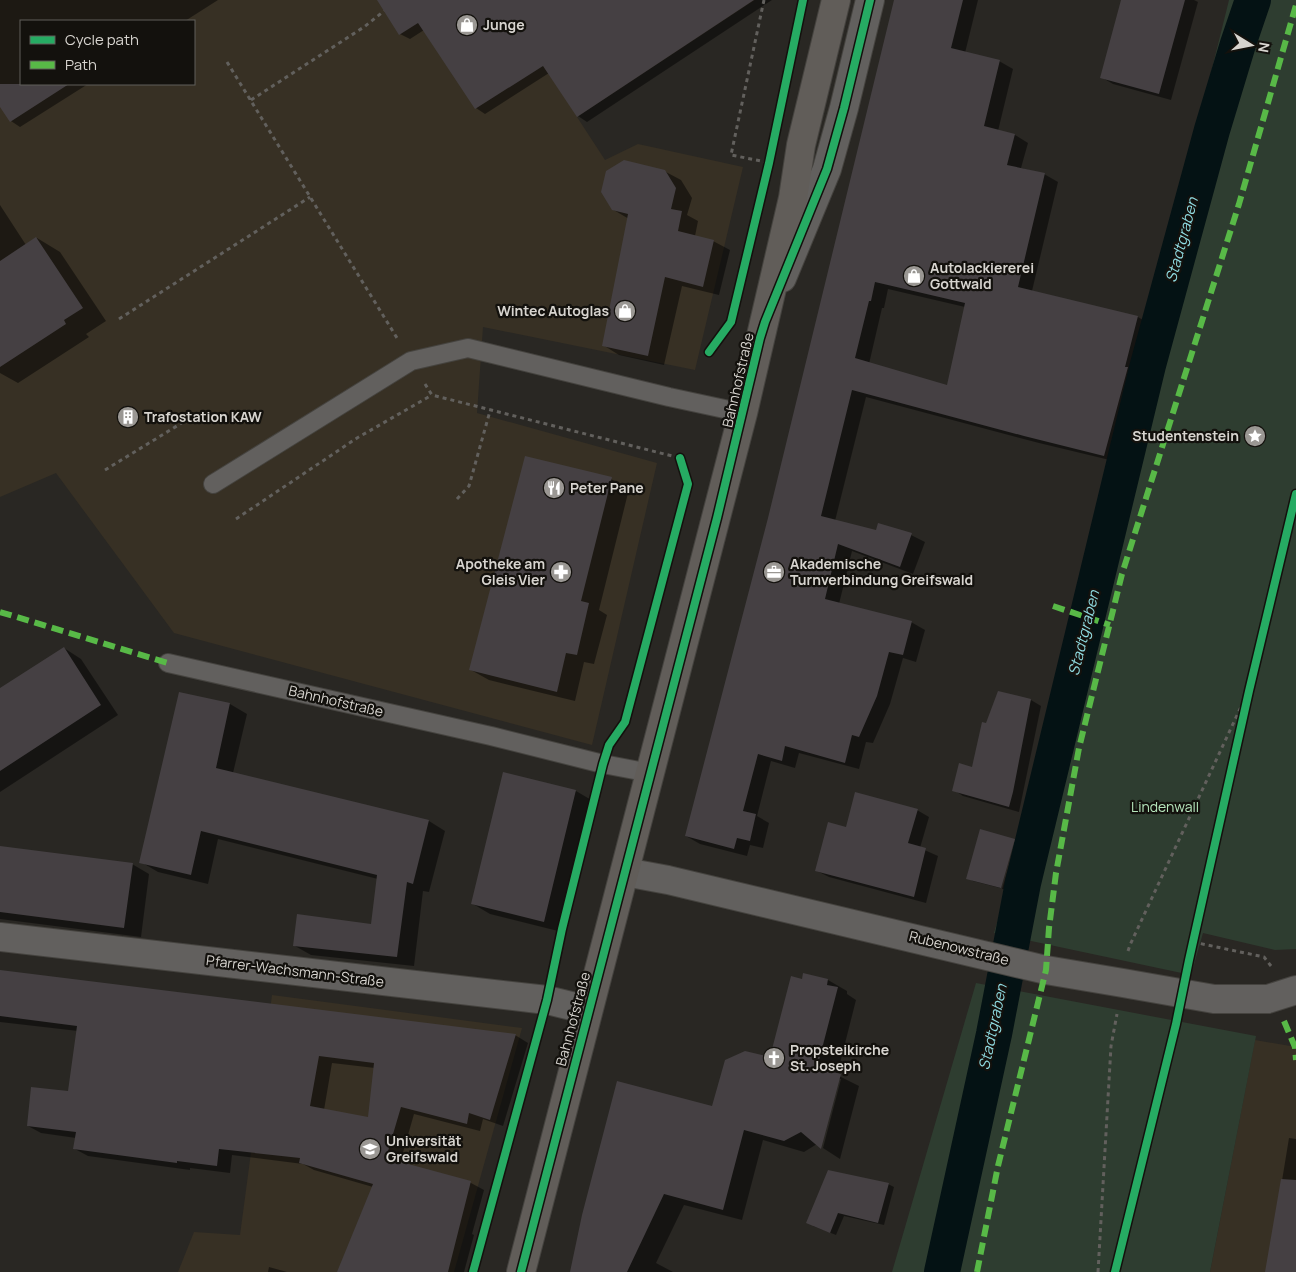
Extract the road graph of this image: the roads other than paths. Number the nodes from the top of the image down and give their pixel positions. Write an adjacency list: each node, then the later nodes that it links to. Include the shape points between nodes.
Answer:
1 (836, 0): 3 (main road, Bahnhofstraße, via 801,145 793,198)
2 (870, 0): 3 (street, Bahnhofstraße, via 827,169)
3 (765, 322): 4 (main road, Bahnhofstraße)
4 (743, 413): 5 (lane, via 468,348 411,361); 7 (main road, Bahnhofstraße)
5 (213, 484)
6 (168, 663): 7 (lane, Bahnhofstraße)
7 (650, 773): 8 (main road, Bahnhofstraße)
8 (624, 872): 10 (street, Rubenowstraße, via 967,952 1214,999 1268,999); 11 (main road, Bahnhofstraße)
9 (0, 937): 11 (street, Pfarrer-Wachsmann-Straße, via 547,1000)
10 (1296, 990)
11 (588, 1010): 12 (main road, Bahnhofstraße)
12 (521, 1272)

